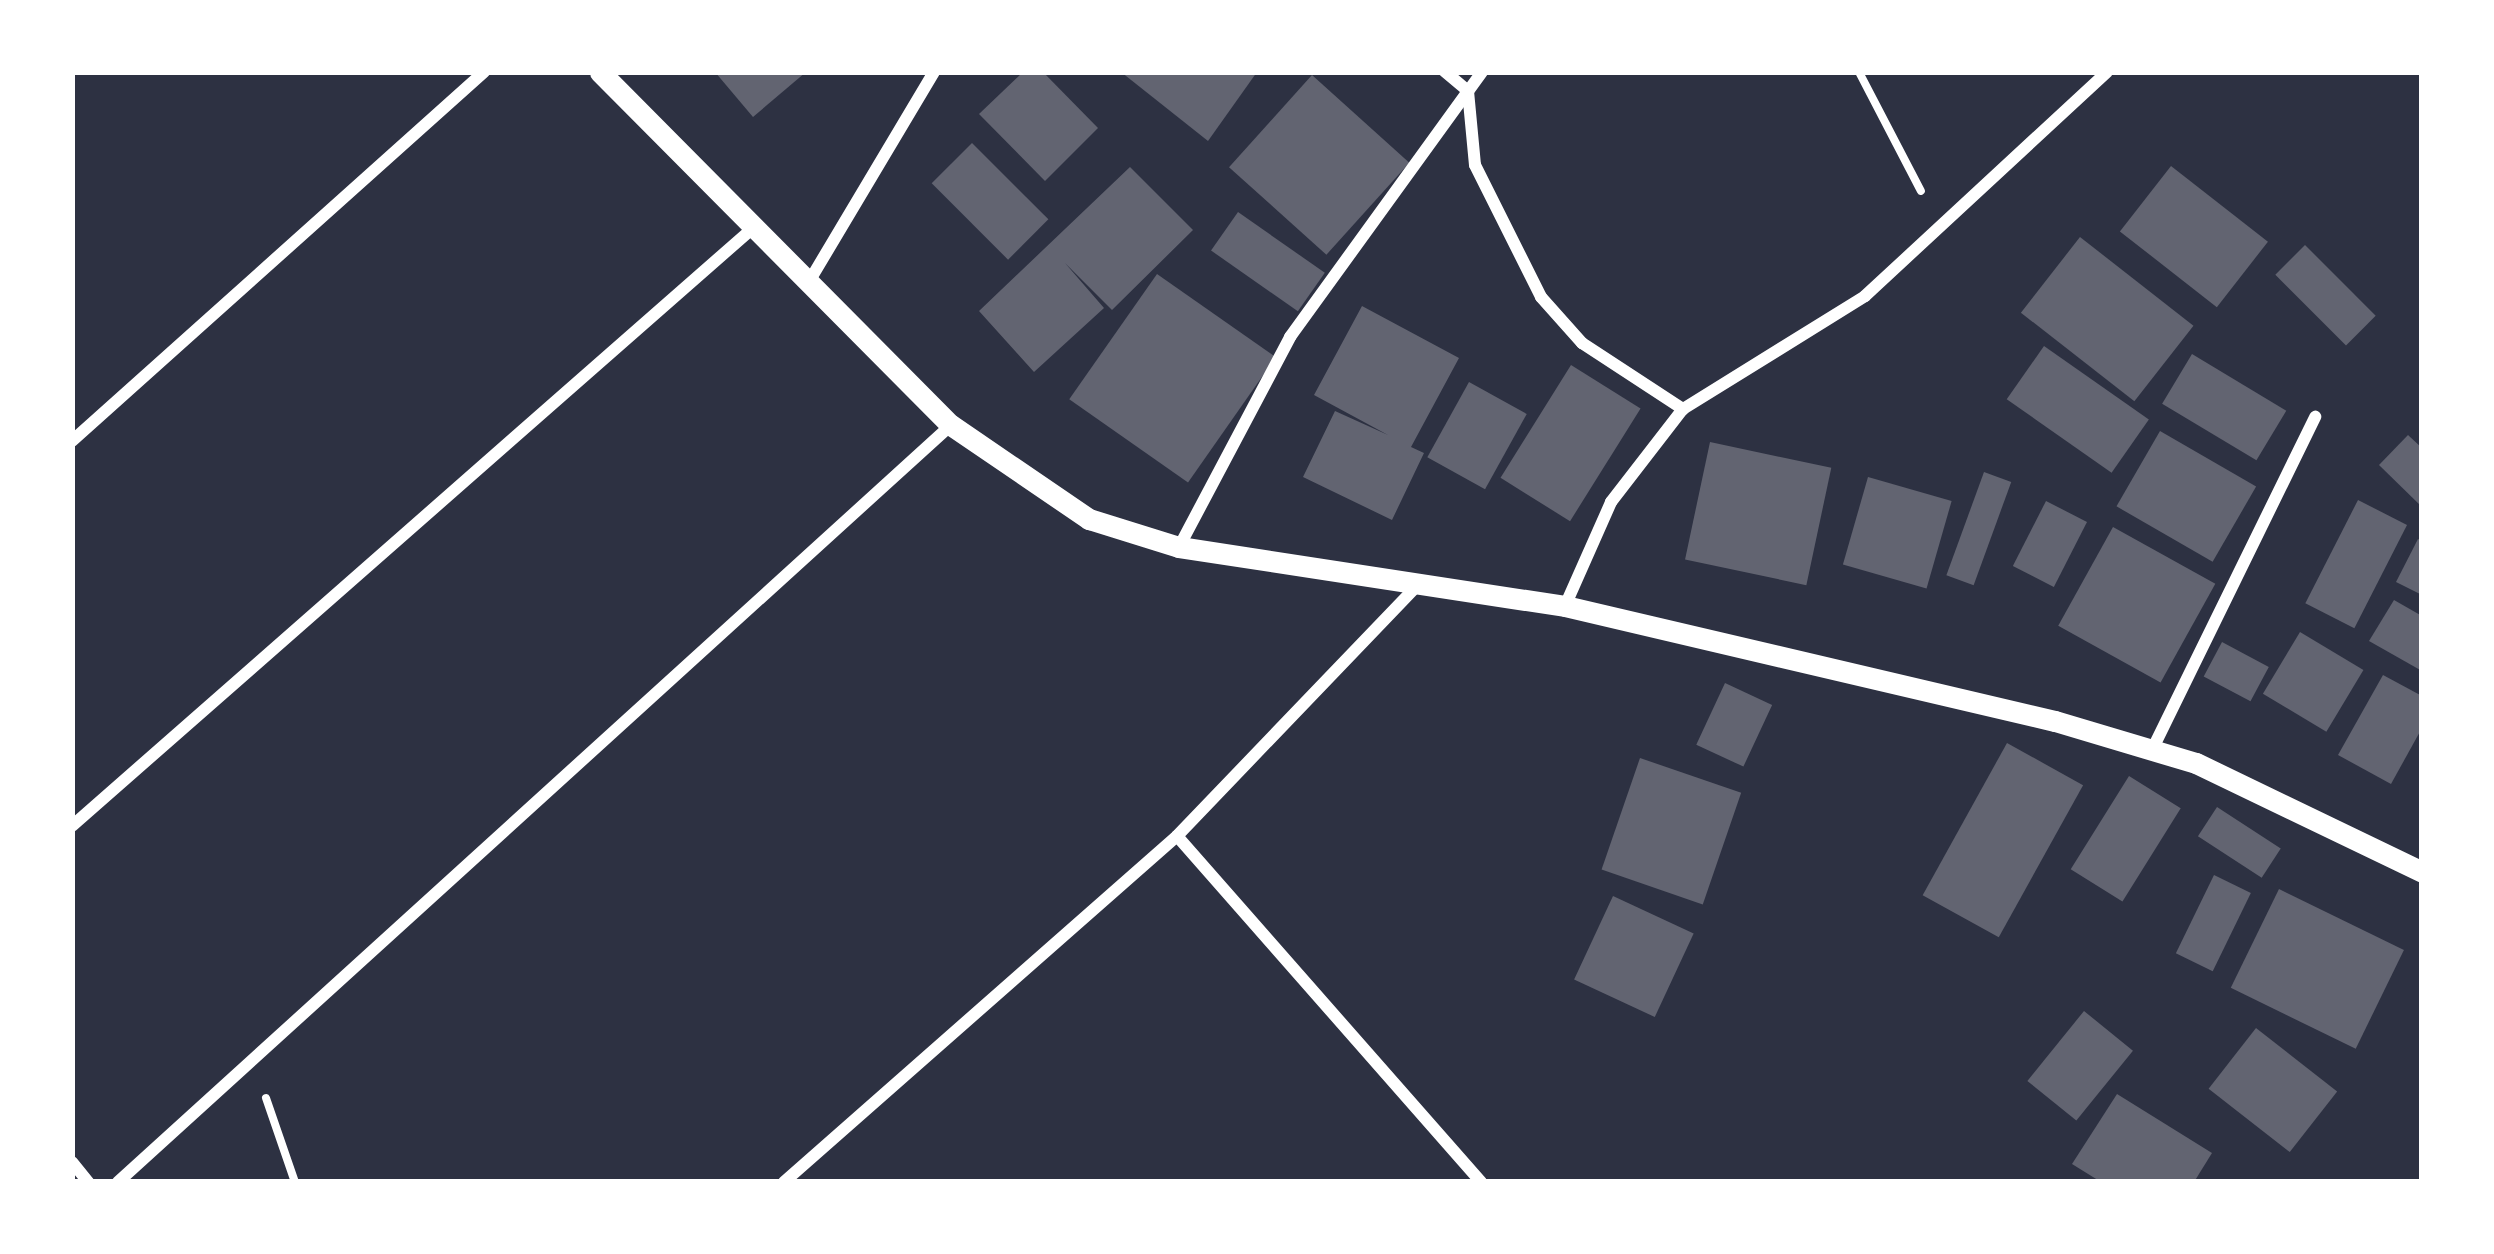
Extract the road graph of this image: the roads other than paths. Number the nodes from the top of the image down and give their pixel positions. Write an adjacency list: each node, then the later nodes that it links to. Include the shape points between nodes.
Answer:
1 (484, 72): 13 (street)
2 (600, 72): 8 (street)
3 (934, 72): 9 (street)
4 (1445, 72): 7 (street)
5 (1482, 72): 7 (street)
6 (2107, 72): 10 (street, via 1865,296)
7 (1468, 91): 10 (street, via 1475,165 1540,297 1582,343); 14 (street, via 1291,338)
8 (753, 229): 9 (street); 18 (street)
9 (810, 280): 12 (street)
10 (1683, 409): 16 (street, via 1611,502)
11 (2315, 417): 17 (street)
12 (951, 424): 14 (street, via 1089,519); 24 (street)
13 (72, 441)
14 (1179, 547): 15 (street)
15 (1417, 586): 16 (street); 19 (street)
16 (1565, 606): 17 (street)
17 (2152, 748): 20 (street)
18 (72, 826)
19 (1177, 836): 22 (street); 25 (street)
20 (2422, 872)
21 (72, 1162): 23 (street)
22 (794, 1180)
23 (88, 1182)
24 (118, 1182)
25 (1481, 1182)

